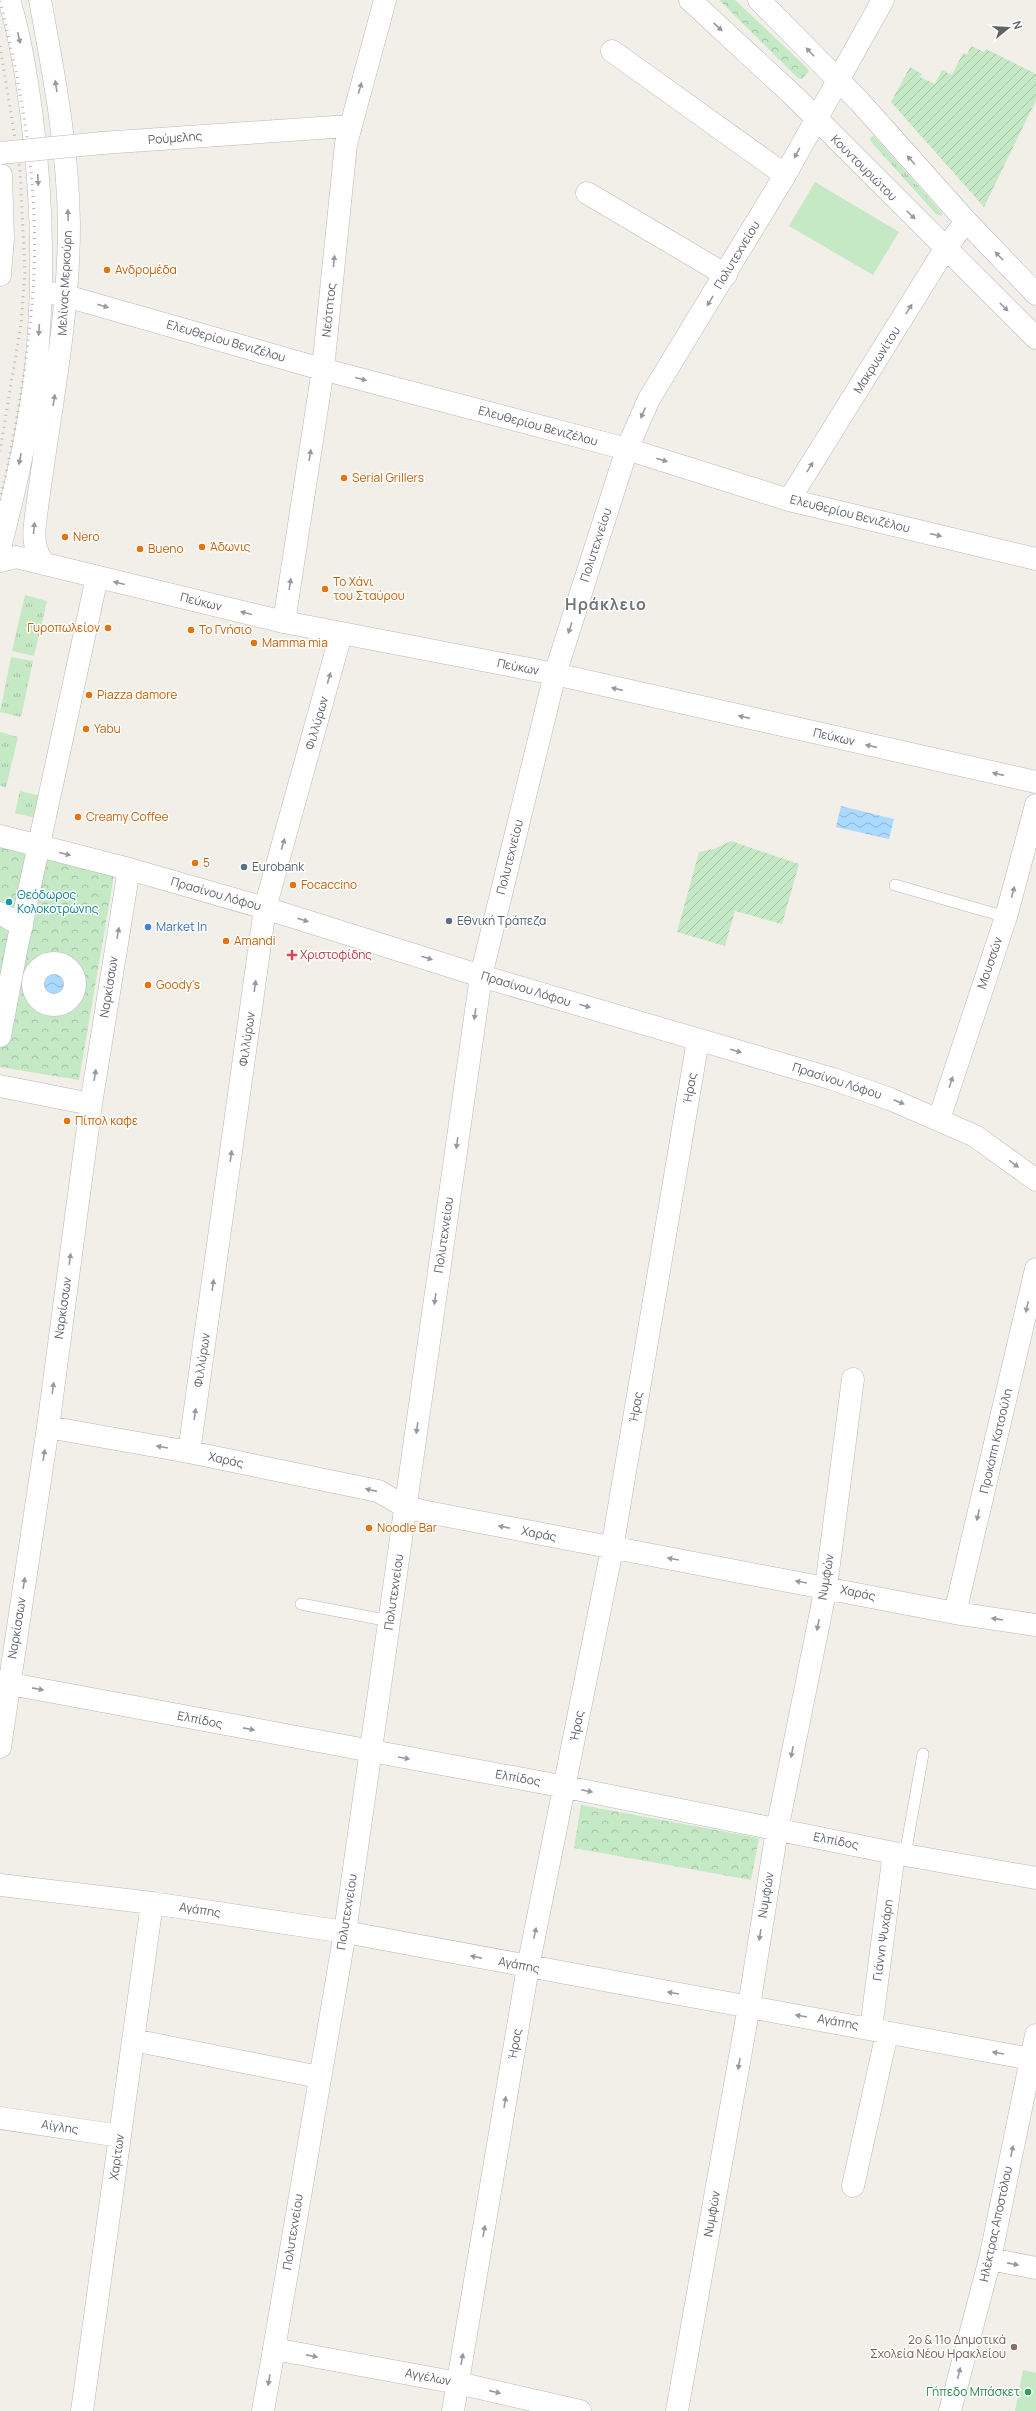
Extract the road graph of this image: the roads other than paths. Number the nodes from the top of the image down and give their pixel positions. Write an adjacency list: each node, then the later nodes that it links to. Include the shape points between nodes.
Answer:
1 (9, 0): 19 (street, Μελίνας Μερκούρη, one-way to 19, via 27,80 35,140)
2 (40, 0): 21 (street, Μελίνας Μερκούρη, one-way to 2, via 69,225 67,165)
3 (385, 0): 10 (street, Νεότητος, one-way to 3)
4 (690, 0): 9 (street, Κουντουριώτου, one-way to 9)
5 (759, 0): 8 (street, one-way to 5)
6 (883, 0): 8 (street)
7 (612, 51): 12 (street)
8 (838, 79): 9 (street, Πολυτεχνείου); 15 (street, one-way to 8)
9 (815, 118): 12 (street, Πολυτεχνείου, one-way to 12); 16 (street, Κουντουριώτου, one-way to 16)
10 (349, 126): 11 (street, Ρούμελης, bridge, via 102,143); 23 (street, Νεότητος, one-way to 10)
11 (0, 153)
12 (785, 174): 18 (street, Πολυτεχνείου)
13 (1, 175): 17 (street, via 4,238)
14 (587, 193): 18 (street)
15 (966, 221): 16 (street, Μακρυωνίτου); 20 (street, one-way to 15)
16 (944, 249): 22 (street, Κουντουριώτου, one-way to 22); 25 (street, Μακρυωνίτου, one-way to 16)
17 (0, 275)
18 (726, 275): 24 (street, Πολυτεχνείου, one-way to 24, via 649,399)
19 (41, 291): 21 (street, Ελευθερίου Βενιζέλου); 26 (street, Μελίνας Μερκούρη, one-way to 26, via 37,357 27,424)
20 (1036, 294)
21 (66, 296): 23 (street, Ελευθερίου Βενιζέλου, one-way to 23); 29 (street, Μελίνας Μερκούρη, one-way to 21, via 33,541 59,365)
22 (1036, 338)
23 (323, 369): 24 (street, Ελευθερίου Βενιζέλου, one-way to 24); 31 (street, Νεότητος, one-way to 23)
24 (627, 449): 25 (street, Ελευθερίου Βενιζέλου, one-way to 25); 33 (street, Πολυτεχνείου, one-way to 33)
25 (789, 500): 27 (street, Ελευθερίου Βενιζέλου, one-way to 27)
26 (0, 548)
27 (1036, 559)
28 (0, 560): 29 (street, Πεύκων, via 16,558)
29 (44, 564): 30 (street, Πεύκων)
30 (97, 577): 31 (street, Πεύκων, one-way to 30); 37 (street)
31 (284, 622): 32 (street, Πεύκων)
32 (341, 634): 33 (street, Πεύκων); 40 (street, Φιλλύρων, one-way to 32)
33 (555, 674): 34 (street, Πεύκων, one-way to 33); 45 (street, Πολυτεχνείου)
34 (1036, 782)
35 (1036, 805): 42 (street, Μουσσών, one-way to 35)
36 (0, 836): 37 (street, Πρασίνου Λόφου)
37 (38, 847): 38 (street, Πρασίνου Λόφου, one-way to 38); 43 (street)
38 (129, 869): 40 (street, Πρασίνου Λόφου); 48 (street, Ναρκίσσων, one-way to 38)
39 (895, 885): 42 (lane)
40 (265, 908): 45 (street, Πρασίνου Λόφου, one-way to 45); 58 (street, Φιλλύρων, one-way to 40)
41 (0, 913): 43 (street)
42 (1006, 917): 53 (street, Μουσσών, one-way to 42)
43 (22, 926): 44 (street)
44 (12, 975): 46 (street); 49 (street)
45 (481, 976): 50 (street, Πρασίνου Λόφου, one-way to 50); 59 (street, Πολυτεχνείου, one-way to 59)
46 (34, 979): 47 (street, via 41,968 50,964 60,964 69,970 74,978); 47 (street, via 35,995 42,1002 52,1006 62,1004 70,998)
47 (74, 988): 48 (street)
48 (107, 994): 52 (street, Ναρκίσσων, one-way to 48)
49 (0, 1036)
50 (698, 1040): 53 (street, Πρασίνου Λόφου, one-way to 53, via 833,1079); 60 (street, Ήρας)
51 (0, 1086): 52 (street)
52 (91, 1104): 57 (street, Ναρκίσσων, one-way to 52)
53 (939, 1119): 54 (street, Πρασίνου Λόφου, one-way to 54, via 975,1136)
54 (1036, 1180)
55 (1036, 1269): 63 (street, Προκόπη Κατσούλη, one-way to 63)
56 (853, 1379): 61 (street, Νυμφών)
57 (48, 1427): 58 (street, Χαράς, one-way to 57); 66 (street, Ναρκίσσων, one-way to 57)
58 (190, 1452): 59 (street, Χαράς, one-way to 58, via 378,1491)
59 (406, 1507): 60 (street, Χαράς, one-way to 59); 64 (street, Πολυτεχνείου)
60 (612, 1549): 61 (street, Χαράς, one-way to 60); 70 (street, Ήρας)
61 (826, 1587): 63 (street, Χαράς); 71 (street, Νυμφών, one-way to 71)
62 (301, 1604): 64 (lane)
63 (956, 1613): 65 (street, Χαράς, one-way to 63)
64 (390, 1621): 68 (street, Πολυτεχνείου)
65 (1036, 1625)
66 (5, 1683): 67 (street, Ναρκίσσων); 68 (street, Ελπίδος, one-way to 68)
67 (0, 1746)
68 (371, 1752): 70 (street, Ελπίδος, one-way to 70); 76 (street, Πολυτεχνείου)
69 (923, 1754): 72 (lane)
70 (566, 1787): 71 (street, Ελπίδος, one-way to 71); 77 (street, Ήρας, one-way to 70)
71 (777, 1830): 72 (street, Ελπίδος); 78 (street, Νυμφών, one-way to 78)
72 (900, 1854): 73 (street, Ελπίδος); 79 (street, Γιάννη Ψυχάρη)
73 (1036, 1878)
74 (0, 1885): 75 (street, Αγάπης)
75 (152, 1903): 76 (street, Αγάπης); 81 (street, Χαρίτων)
76 (345, 1932): 77 (street, Αγάπης, one-way to 76); 83 (street, Πολυτεχνείου)
77 (528, 1967): 78 (street, Αγάπης, one-way to 77); 90 (street, Ήρας, one-way to 77)
78 (749, 2006): 79 (street, Αγάπης, one-way to 78); 95 (street, Νυμφών, one-way to 95)
79 (879, 2030): 82 (street, Αγάπης, one-way to 79); 86 (street, Γιάννη Ψυχάρη)
80 (1036, 2035): 82 (street, Ηλέκτρας Αποστόλου)
81 (133, 2040): 83 (street); 85 (street, Χαρίτων)
82 (1033, 2059): 87 (street, Ηλέκτρας Αποστόλου, one-way to 82)
83 (319, 2077): 89 (street, Πολυτεχνείου)
84 (0, 2118): 85 (street, Αίγλης)
85 (120, 2136): 91 (street, Χαρίτων)
86 (853, 2186)
87 (990, 2259): 88 (street, one-way to 88); 96 (street, Ηλέκτρας Αποστόλου, one-way to 87)
88 (1036, 2268)
89 (274, 2349): 90 (street, Αγγέλων, one-way to 90); 92 (street, Πολυτεχνείου, one-way to 92)
90 (458, 2383): 93 (street, Ήρας); 94 (street, Αγγέλων, one-way to 94)
91 (82, 2411)
92 (263, 2411)
93 (453, 2411)
94 (580, 2411)
95 (677, 2411)
96 (950, 2411)

